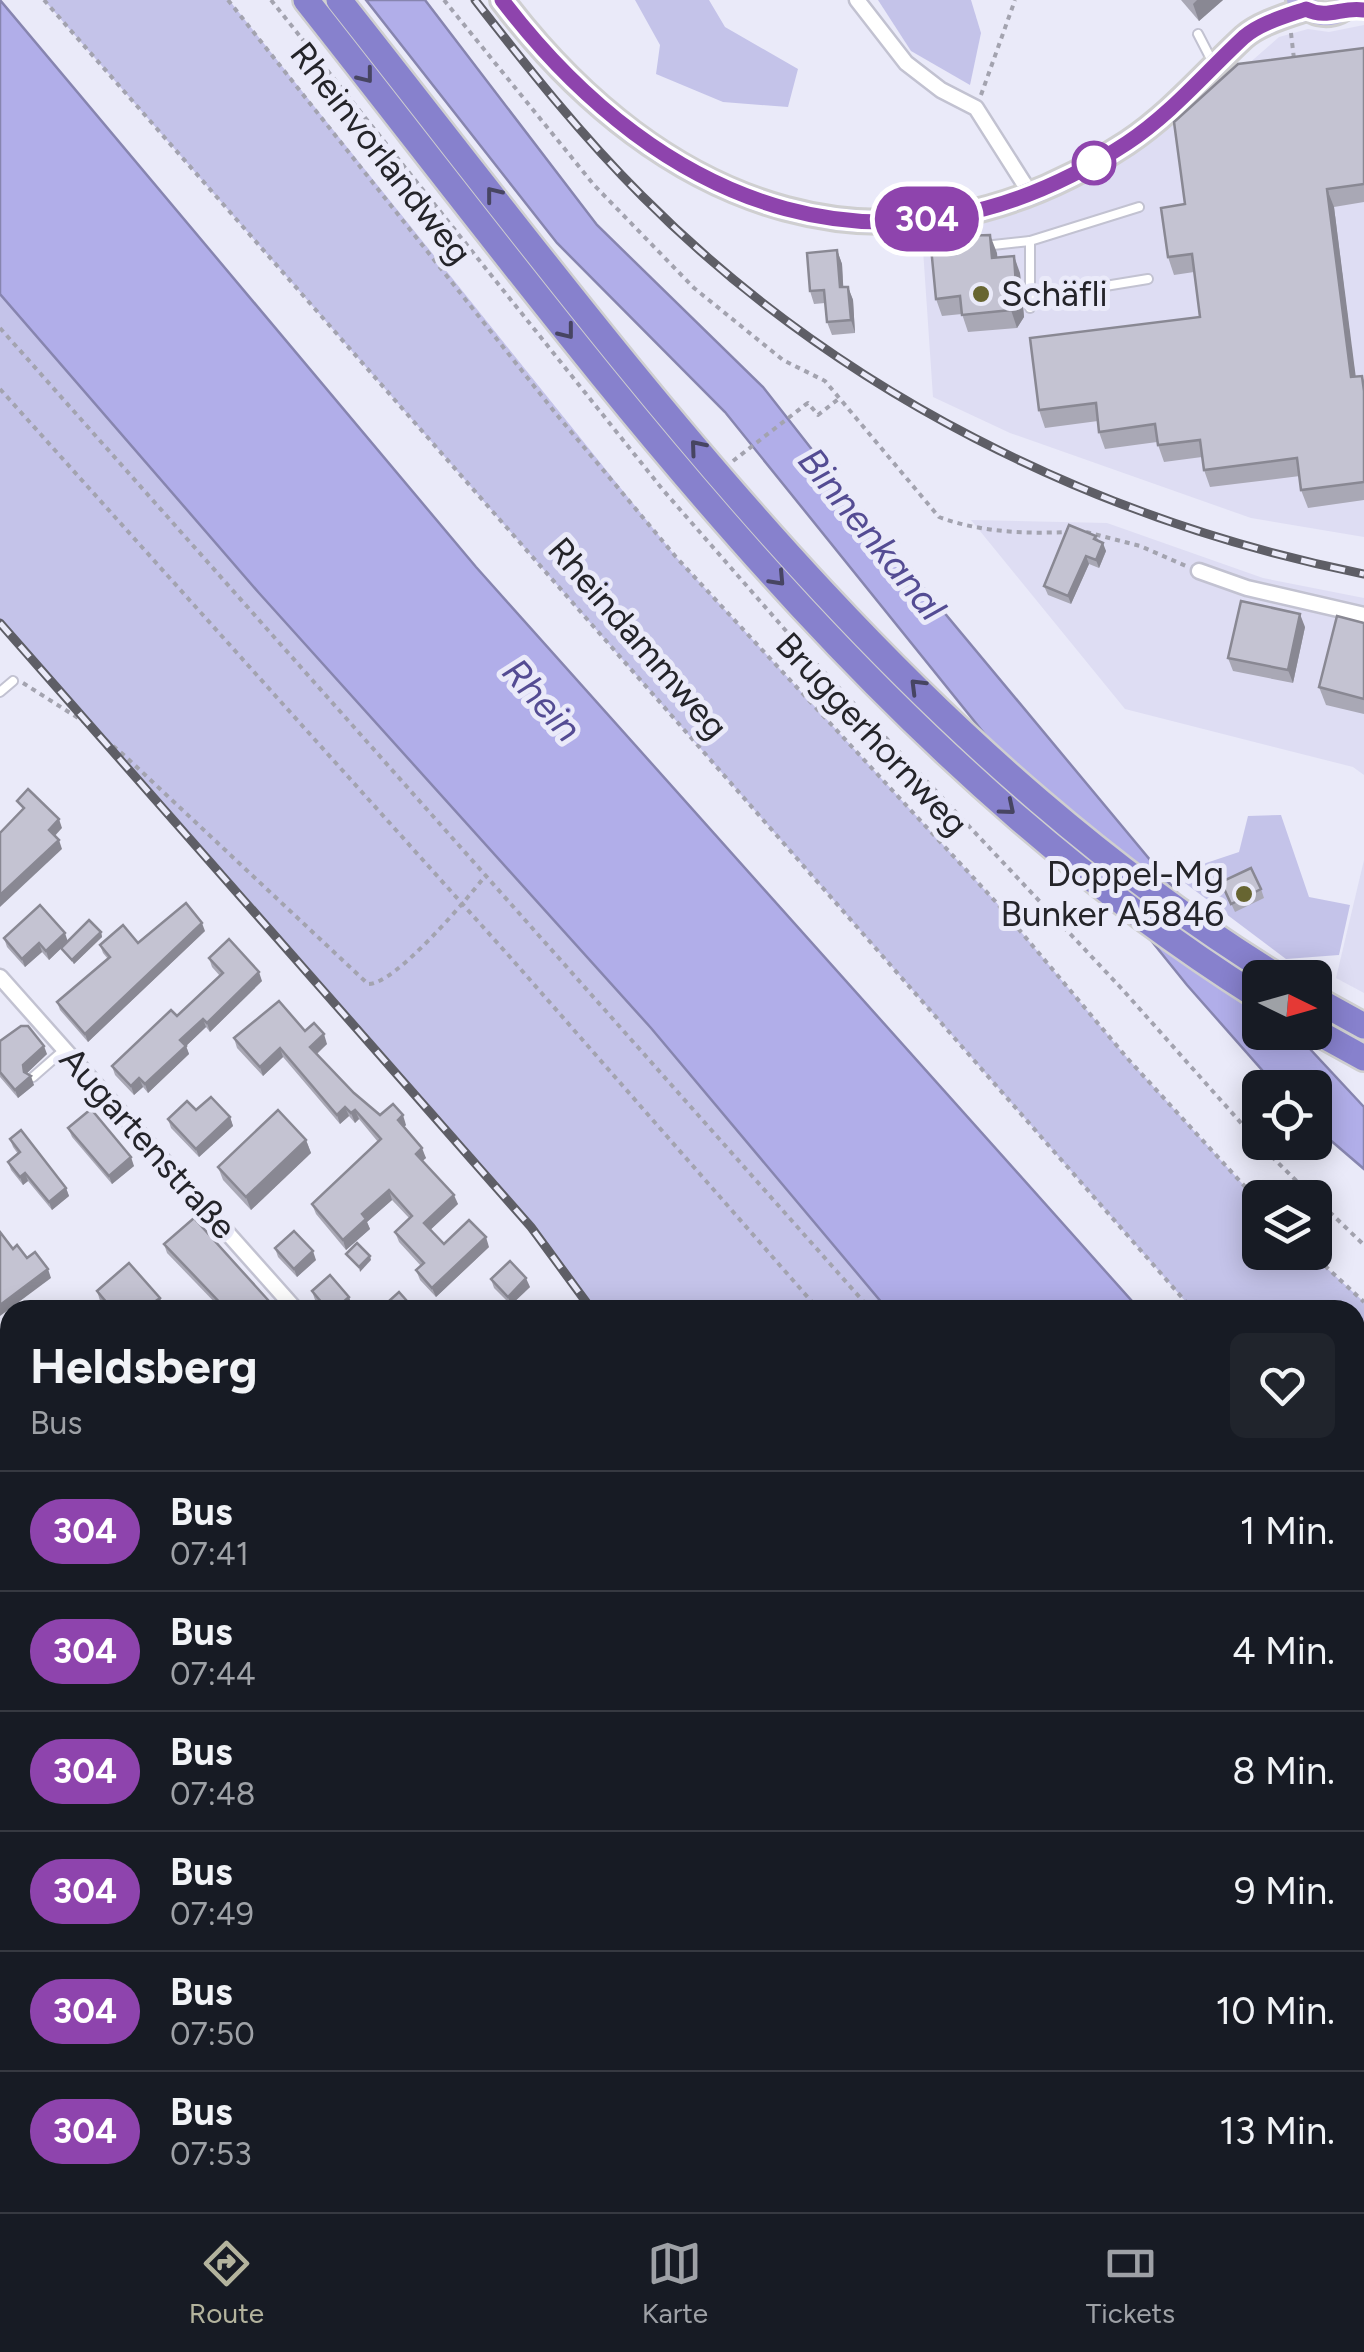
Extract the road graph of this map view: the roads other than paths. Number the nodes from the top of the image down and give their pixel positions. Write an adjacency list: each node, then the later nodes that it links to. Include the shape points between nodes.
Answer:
1 (306, 0): 24 (highway, one-way to 24, via 699,491 860,669 1060,854)
2 (339, 0): 22 (highway, one-way to 2, via 1129,874 988,753 779,544)
3 (502, 0): 11 (main road, via 547,56 638,139 707,182 752,200 830,218 921,220)
4 (856, 0): 11 (street, via 906,63 976,108)
5 (1276, 0): 8 (main road)
6 (1354, 0): 7 (main road, via 1332,15)
7 (1302, 4): 8 (main road)
8 (1258, 28): 10 (main road)
9 (1198, 34): 10 (lane)
10 (1216, 68): 11 (main road, via 1130,141)
11 (1030, 193)
12 (1139, 207): 13 (lane)
13 (1030, 241): 14 (lane); 16 (lane)
14 (972, 248)
15 (1148, 279): 16 (lane)
16 (1032, 298): 17 (lane)
17 (1030, 308)
18 (1199, 571): 19 (street)
19 (1364, 615)
20 (13, 681): 21 (lane)
21 (0, 692)
22 (1254, 960)
23 (0, 977): 27 (street, Augartenstraße)
24 (1242, 985)
25 (1332, 1008): 26 (highway)
26 (1364, 1026)
27 (64, 1049): 28 (lane); 29 (street, Augartenstraße)
28 (33, 1077)
29 (287, 1300)

